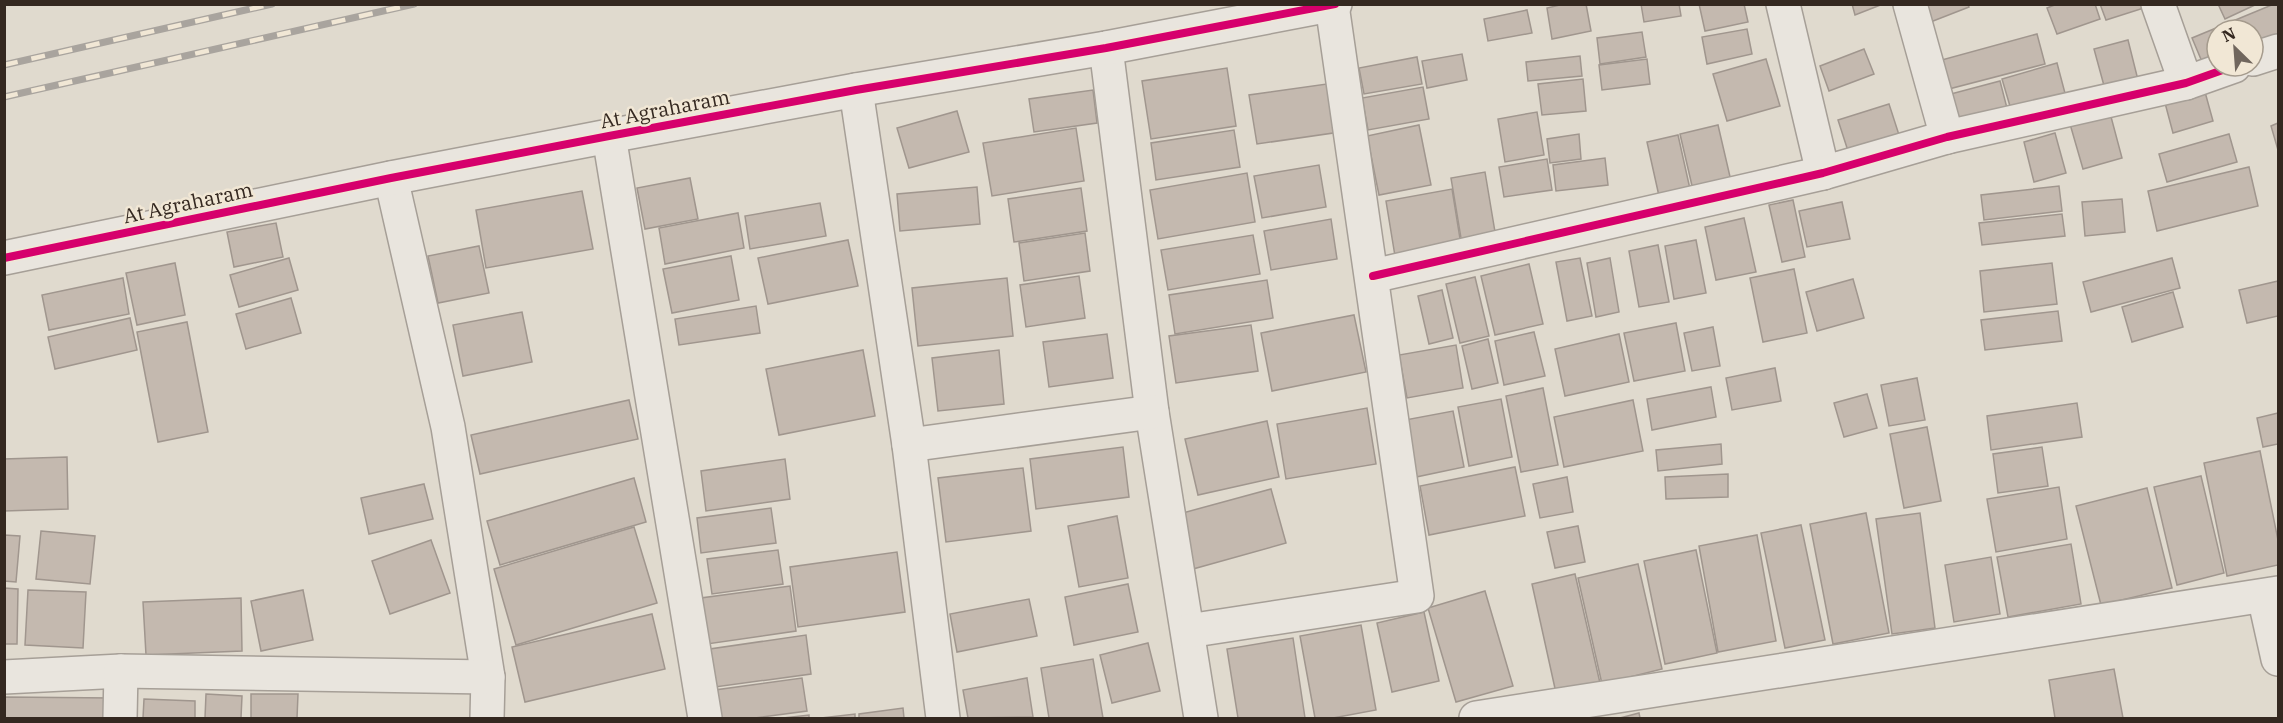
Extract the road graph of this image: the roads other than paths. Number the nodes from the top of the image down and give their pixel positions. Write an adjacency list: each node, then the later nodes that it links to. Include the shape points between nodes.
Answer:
1 (1783, 4): 11 (street)
2 (1910, 4): 10 (street)
3 (2158, 4): 7 (street)
4 (1334, 5): 5 (street, At Agraharam); 14 (street)
5 (1106, 48): 8 (street, At Agraharam); 15 (street)
6 (2205, 76): 7 (street)
7 (2186, 82): 10 (street)
8 (856, 90): 9 (street, At Agraharam); 16 (street)
9 (609, 136): 12 (street, At Agraharam); 25 (street)
10 (1947, 137): 11 (street)
11 (1823, 172): 14 (street)
12 (391, 178): 13 (street, At Agraharam); 22 (street, via 448,427)
13 (4, 258)
14 (1373, 276): 18 (street, via 1417,596)
15 (1152, 412): 16 (street); 18 (street)
16 (909, 445): 26 (street)
17 (2271, 594): 19 (street); 28 (street)
18 (1188, 631): 27 (street)
19 (2278, 659)
20 (121, 671): 21 (street); 22 (street); 23 (street)
21 (4, 677)
22 (488, 677): 24 (street)
23 (120, 718)
24 (487, 718)
25 (705, 718)
26 (943, 718)
27 (1201, 718)
28 (1476, 718)

